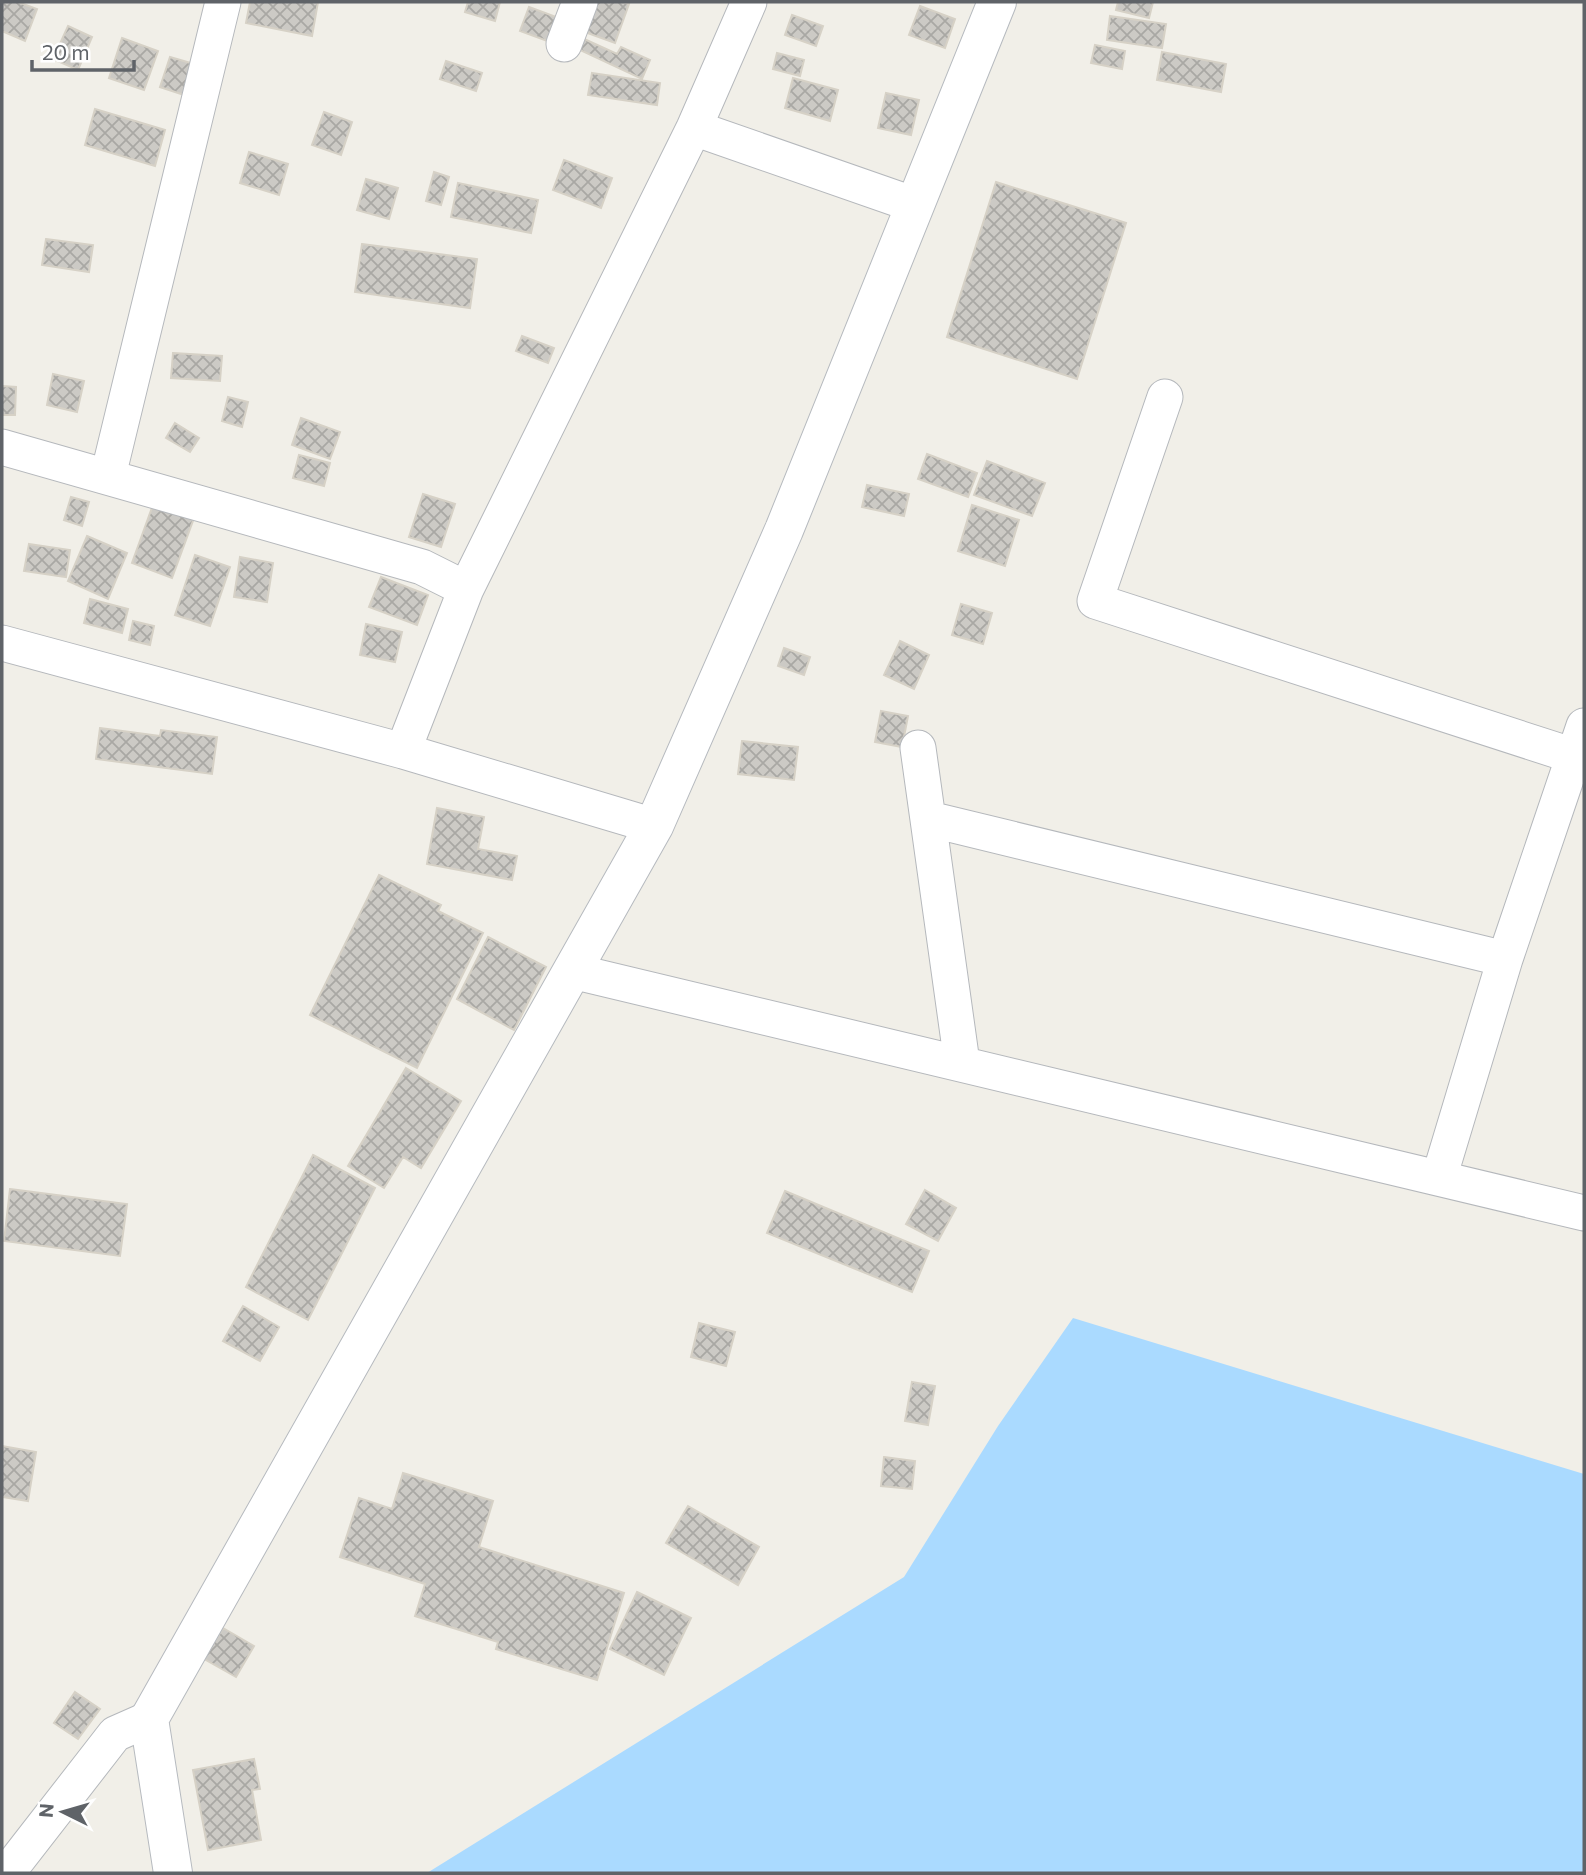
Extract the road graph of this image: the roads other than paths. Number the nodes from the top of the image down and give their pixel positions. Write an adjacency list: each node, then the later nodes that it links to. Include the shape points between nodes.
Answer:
1 (223, 2): 10 (street)
2 (580, 2): 5 (street)
3 (748, 2): 6 (street)
4 (997, 2): 7 (street)
5 (564, 44)
6 (694, 128): 7 (street); 11 (street)
7 (915, 205): 17 (street, via 784,530)
8 (1165, 397): 13 (street, via 1095,601)
9 (2, 447): 10 (street)
10 (108, 476): 11 (street, via 422,567)
11 (466, 589): 15 (street)
12 (2, 643): 15 (street)
13 (1579, 741): 18 (street)
14 (918, 748): 16 (street)
15 (404, 751): 17 (street)
16 (929, 819): 18 (street); 20 (street)
17 (654, 826): 19 (street)
18 (1505, 959): 21 (street)
19 (572, 971): 20 (street); 23 (street)
20 (962, 1063): 21 (street)
21 (1439, 1178): 22 (street)
22 (1584, 1213)
23 (149, 1718): 24 (street, via 115,1734); 25 (street)
24 (8, 1873)
25 (173, 1873)

